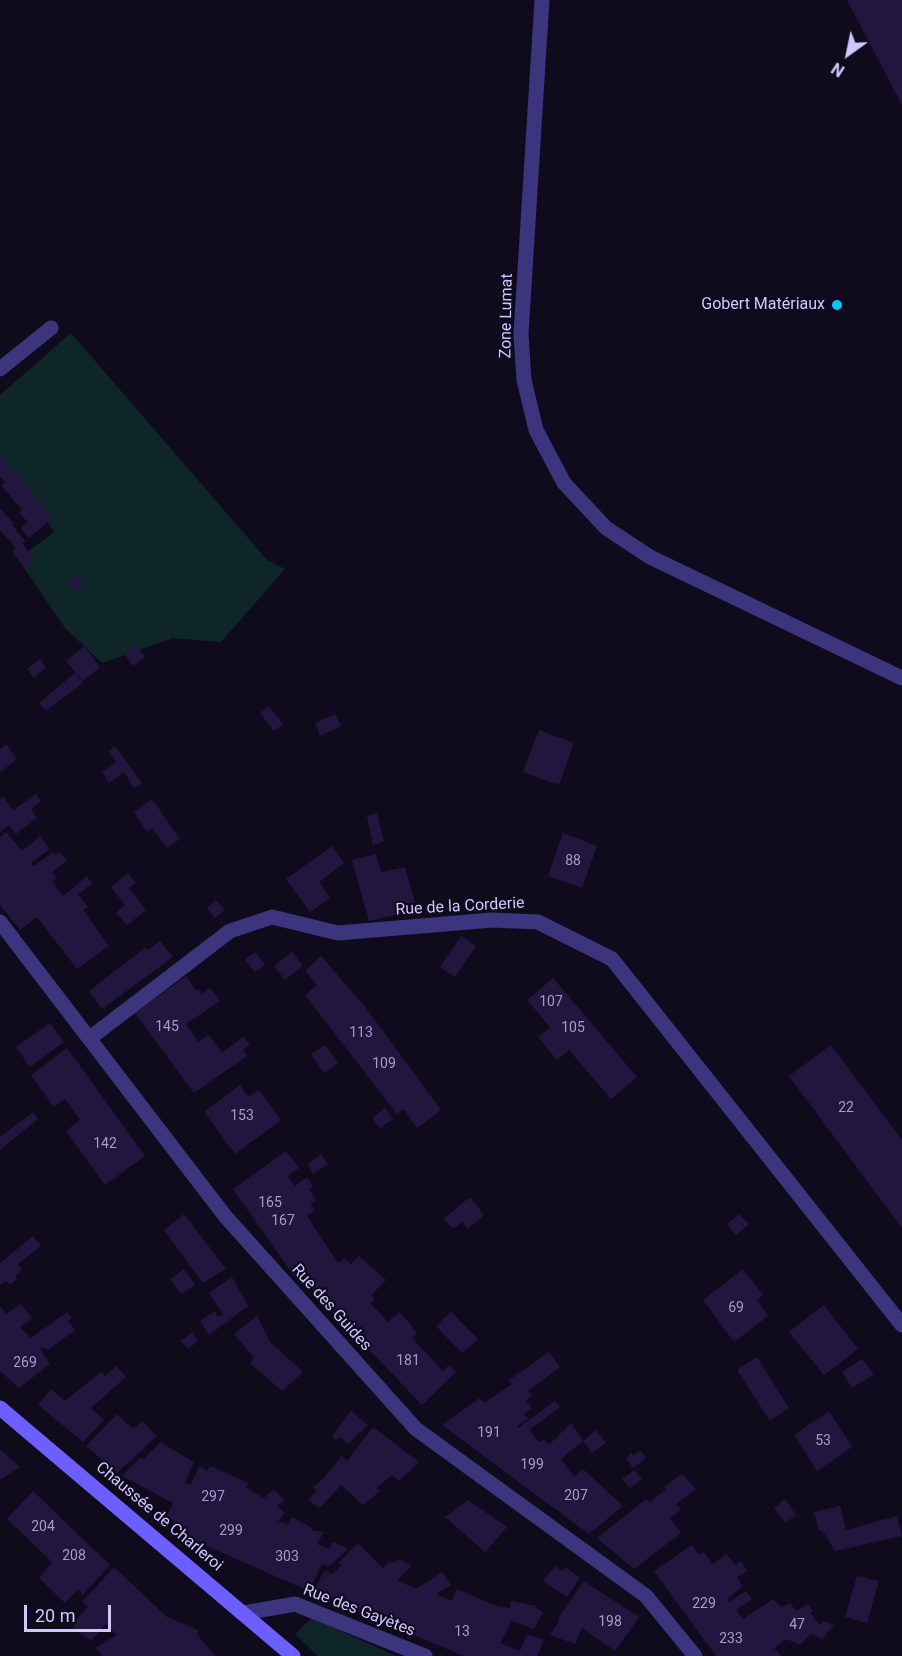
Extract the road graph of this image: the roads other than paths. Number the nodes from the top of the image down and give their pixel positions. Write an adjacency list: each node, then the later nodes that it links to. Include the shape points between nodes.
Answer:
1 (542, 0): 4 (street, Zone Lumat, via 521,334 524,380 536,430 564,483 606,528 650,557)
2 (51, 328): 3 (street)
3 (0, 369)
4 (902, 678)
5 (0, 922): 6 (street, Rue des Guides)
6 (90, 1038): 7 (street, Rue de la Corderie, via 230,931 272,918 338,933 492,920 538,922 612,959); 12 (street, Rue des Guides, via 225,1216 416,1429 646,1596)
7 (902, 1325)
8 (0, 1408): 9 (main road, Chaussée de Charleroi)
9 (244, 1613): 10 (main road, Chaussée de Charleroi); 11 (street, Rue des Gayètes, via 296,1604)
10 (293, 1656)
11 (425, 1656)
12 (695, 1656)

